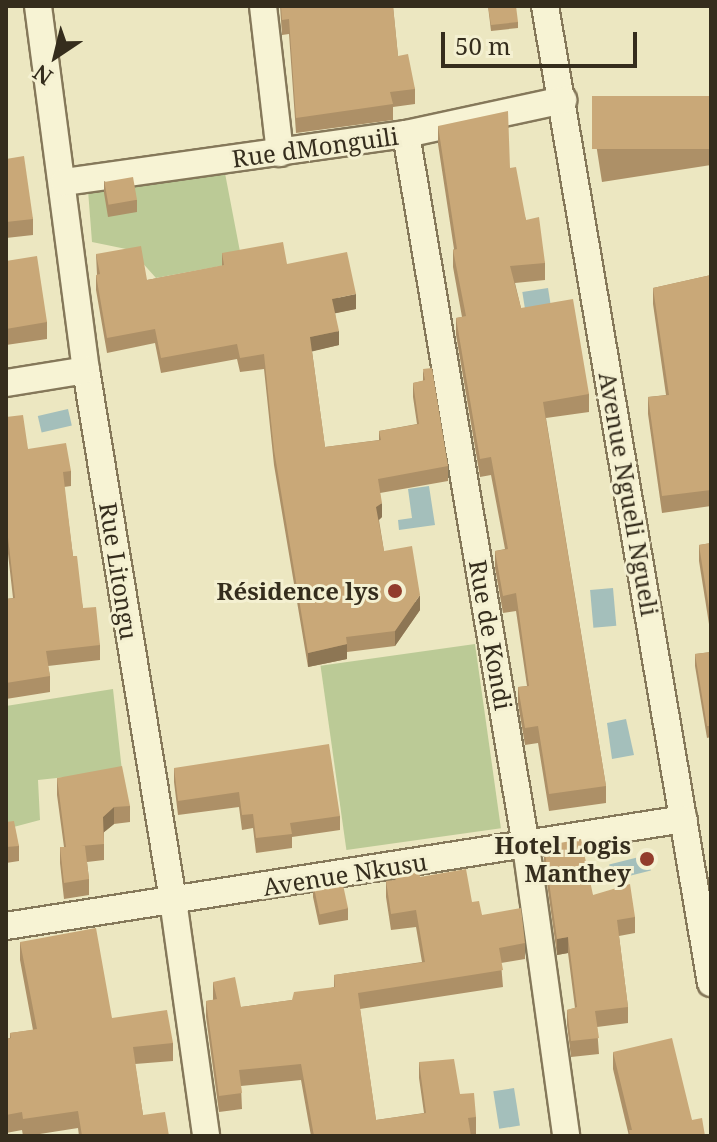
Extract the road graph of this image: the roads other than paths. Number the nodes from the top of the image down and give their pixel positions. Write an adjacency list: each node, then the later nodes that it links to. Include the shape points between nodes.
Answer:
1 (38, 6): 7 (street, Rue Litongu)
2 (263, 6): 6 (street)
3 (545, 6): 4 (street, Avenue Ngueli Ngueli)
4 (563, 100): 5 (street, Rue dMonguili); 10 (street, Avenue Ngueli Ngueli)
5 (406, 134): 6 (street, Rue dMonguili); 11 (street, Rue de Kondi)
6 (280, 153): 7 (street, Rue dMonguili)
7 (64, 182): 8 (street, Rue Litongu)
8 (86, 370): 9 (street); 12 (street, Rue Litongu)
9 (6, 383)
10 (684, 819): 11 (street, Avenue Nkusu); 14 (street, Avenue Ngueli Ngueli)
11 (526, 846): 12 (street, Avenue Nkusu); 16 (street, Rue de Kondi)
12 (173, 900): 13 (street, Avenue Nkusu); 15 (street, Rue Litongu)
13 (6, 926)
14 (711, 983)
15 (206, 1136)
16 (566, 1136)

